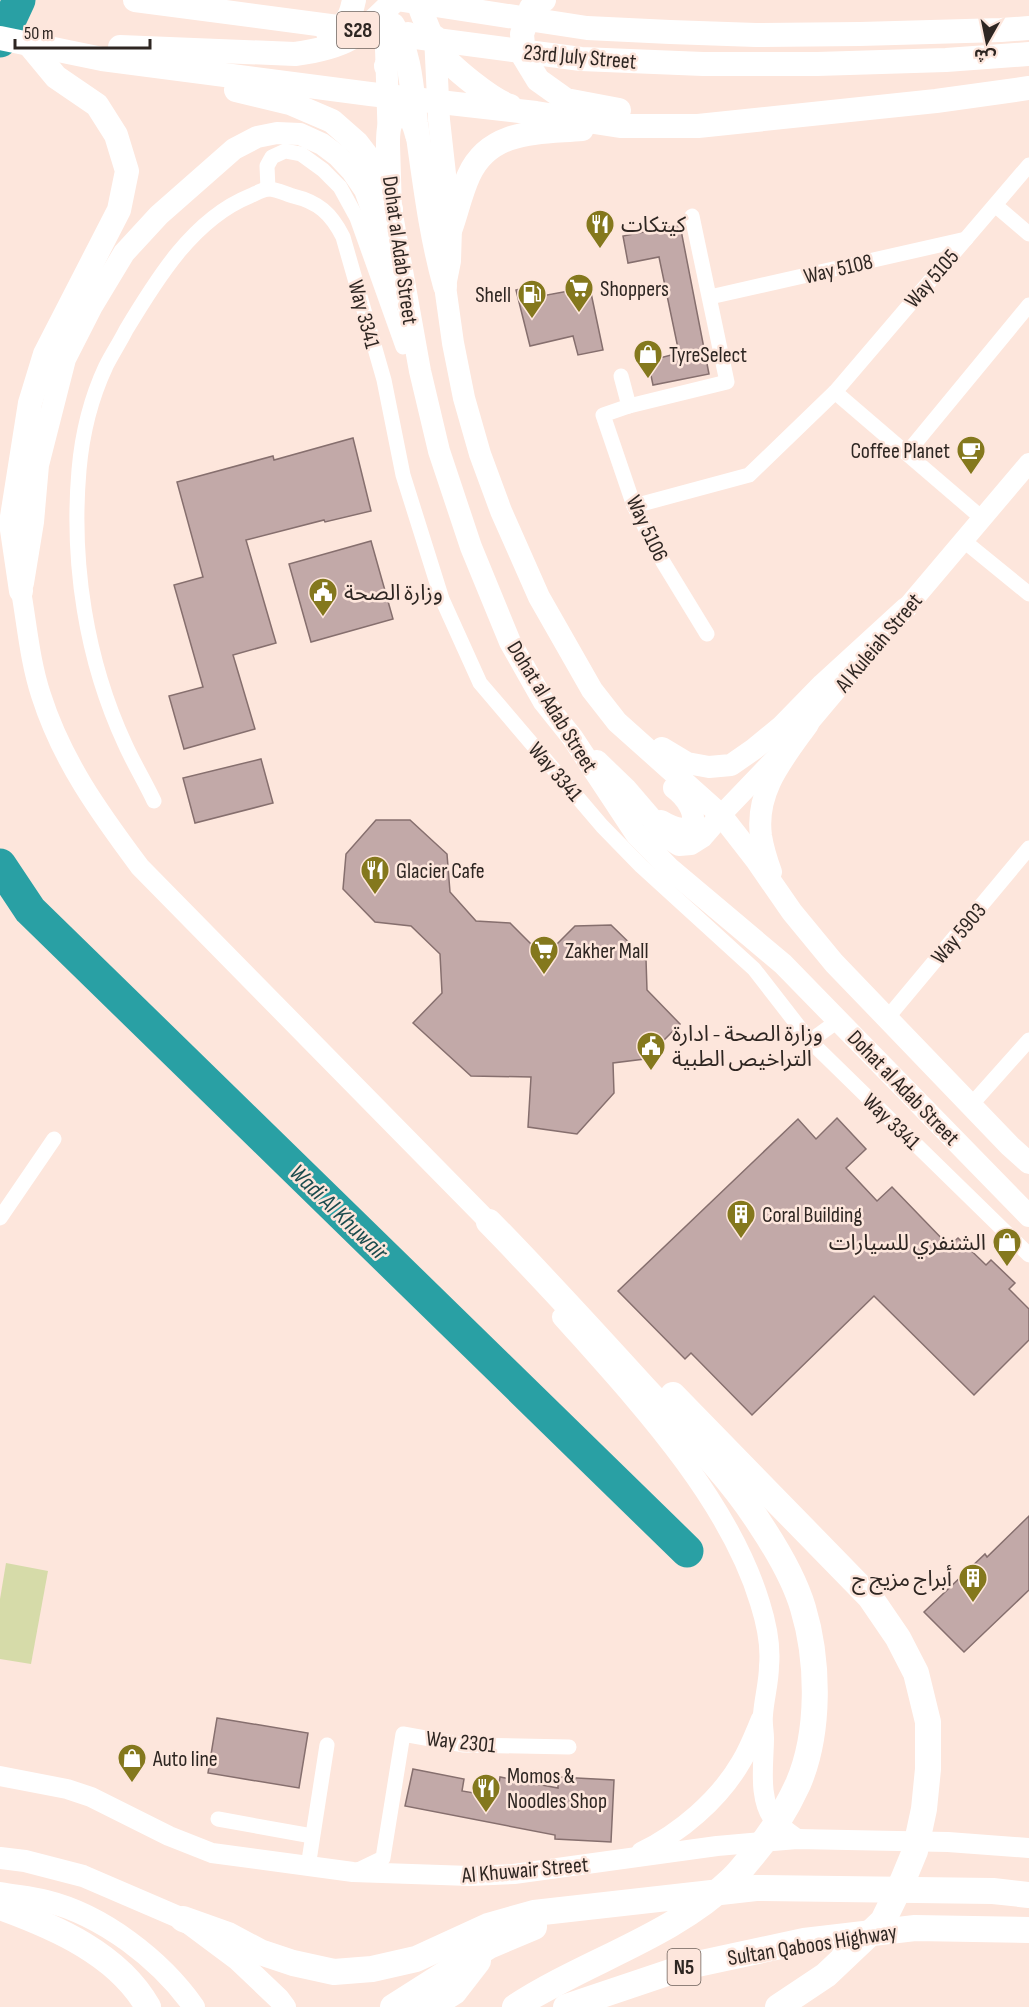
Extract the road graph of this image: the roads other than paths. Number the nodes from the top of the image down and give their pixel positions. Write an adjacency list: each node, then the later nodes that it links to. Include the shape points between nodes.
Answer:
1 (135, 0): 12 (main road, 23rd July Street / S28, via 581,59 817,64)
2 (354, 0): 11 (main road, via 343,26 316,38)
3 (469, 0): 6 (main road)
4 (544, 0): 20 (main road, via 531,8 522,34 524,57 538,80 566,100 620,110)
5 (389, 2): 7 (main road, 23rd July Street / S28, via 587,28 756,35); 10 (main road); 11 (main road, via 351,40 323,50 295,54); 14 (main road, Dohat al Adab Street)
6 (428, 8): 9 (main road); 10 (main road)
7 (1029, 28)
8 (14, 40): 11 (main road); 13 (main road); 45 (main road, via 56,77 97,105 116,135 128,171 119,210 45,354 30,403 11,523)
9 (435, 42): 18 (main road, Dohat al Adab Street); 19 (main road, via 465,76 499,102)
10 (402, 43): 14 (main road); 17 (main road)
11 (235, 53)
12 (1029, 54)
13 (102, 59): 16 (main road); 27 (main road, via 290,103 332,121 357,143 377,169)
14 (386, 66): 16 (main road, Dohat al Adab Street)
15 (1029, 88): 20 (main road)
16 (388, 96): 17 (main road); 23 (main road, Dohat al Adab Street)
17 (413, 99): 18 (main road); 22 (main road)
18 (438, 102): 19 (main road); 29 (main road, Dohat al Adab Street)
19 (536, 113): 21 (main road)
20 (802, 114): 21 (main road, via 698,126)
21 (620, 126): 29 (main road, via 506,138 486,150 468,176)
22 (419, 140): 23 (main road, via 412,119 400,113 388,131); 32 (main road)
23 (388, 148): 27 (main road, Dohat al Adab Street)
24 (1029, 165): 26 (street, Way 5105)
25 (268, 189): 35 (street, Way 3341, via 267,165 272,157 285,151 301,154 340,187 357,218); 52 (street, via 241,200 209,221 182,248 147,295 106,366 90,406 83,440 77,525 88,630 102,683 125,743); 60 (street, Way 3341, via 313,202 336,222 343,237 384,380 403,475 442,599 480,683 602,826 754,969)
26 (995, 205): 30 (street); 31 (street, Way 5105)
27 (391, 209): 36 (main road, Dohat al Adab Street)
28 (692, 216): 33 (street)
29 (451, 228): 32 (main road, Dohat al Adab Street)
30 (1029, 234)
31 (966, 239): 33 (street, Way 5108); 38 (street, Way 5105)
32 (445, 286): 49 (main road, Dohat al Adab Street, via 464,398 501,511 539,597 574,662)
33 (710, 297): 39 (street, via 727,382)
34 (1029, 305): 40 (street)
35 (403, 347): 36 (main road); 45 (main road, via 373,212 352,171 322,144 300,134 257,137 234,149 159,215 124,253 65,360 38,465)
36 (420, 371): 51 (main road, Dohat al Adab Street, via 439,451 460,515 510,642 544,702)
37 (621, 376): 39 (street)
38 (835, 392): 40 (street); 42 (street, Way 5105, via 749,475)
39 (629, 406): 42 (street, Way 5106, via 603,415)
40 (908, 453): 43 (street)
41 (1029, 463): 43 (street, Al Kuleiah Street)
42 (634, 506): 48 (street, Way 5106)
43 (983, 519): 44 (street, Al Kuleiah Street)
44 (964, 541): 46 (street); 47 (street, Al Kuleiah Street)
45 (21, 591): 67 (street, via 40,694 59,744 100,814 140,867)
46 (1029, 594)
47 (906, 608): 49 (main road, via 782,726 731,765 687,763); 50 (street, Al Kuleiah Street)
48 (707, 634)
49 (617, 722): 53 (main road, via 635,751 690,803 693,821 681,830 672,828); 54 (main road, Dohat al Adab Street)
50 (808, 724): 54 (street, Al Kuleiah Street); 56 (main road, via 773,774 760,813 761,836)
51 (572, 737): 53 (main road); 58 (main road, Dohat al Adab Street, via 636,834 669,868 783,964)
52 (154, 801)
53 (639, 803): 54 (main road, via 668,838 679,845 702,837)
54 (721, 815): 56 (main road, Dohat al Adab Street)
55 (1029, 848): 57 (street, Way 5903)
56 (775, 888): 57 (main road, Dohat al Adab Street, via 834,963)
57 (888, 1017): 61 (main road, Dohat al Adab Street)
58 (839, 1020): 60 (street); 65 (main road, Dohat al Adab Street)
59 (1029, 1040): 61 (street)
60 (810, 1041): 68 (street, Way 3341)
61 (971, 1105): 63 (main road, Dohat al Adab Street)
62 (54, 1139): 64 (street, via 27,1180)
63 (1029, 1163)
64 (4, 1200): 66 (street)
65 (1029, 1216)
66 (0, 1218)
67 (489, 1222): 69 (street, via 523,1274 672,1444 725,1526 743,1559 767,1634 770,1665); 93 (highway, via 727,1479 760,1524 803,1607 813,1653 815,1694 806,1758 798,1784 771,1833 733,1879 698,1908 540,1990); 95 (highway, via 585,1305 870,1597 916,1673 928,1722 928,1769 924,1809 903,1880 883,1921 826,1975)
68 (1029, 1256)
69 (762, 1717): 75 (street, via 762,1784 768,1805 774,1821); 78 (street, via 741,1763 692,1821)
70 (327, 1744): 74 (street)
71 (569, 1747): 80 (street, Way 2301, via 464,1745 402,1734 383,1858)
72 (0, 1776): 79 (street, Al Khuwair Street, via 91,1797 212,1853)
73 (218, 1820): 74 (street)
74 (312, 1836): 79 (street)
75 (797, 1839): 76 (street, Al Khuwair Street); 78 (street, Al Khuwair Street)
76 (1029, 1848)
77 (0, 1857): 85 (main road, via 83,1876)
78 (628, 1858): 80 (street, Al Khuwair Street, via 514,1874)
79 (308, 1867): 80 (street, Al Khuwair Street)
80 (353, 1872)
81 (0, 1893): 89 (main road, via 48,1901 87,1916 163,1969)
82 (1029, 1895): 84 (highway, via 756,1888)
83 (0, 1907): 88 (highway, via 42,1923 114,1966)
84 (582, 1908): 85 (highway, via 534,1913 488,1926 416,1959 372,1970 334,1972 293,1964); 87 (highway)
85 (183, 1918): 90 (main road, via 238,1960)
86 (1029, 1930): 94 (highway, Sultan Qaboos Highway / N5, via 915,1928 804,1941 688,1966)
87 (489, 1946): 91 (highway); 92 (highway, via 454,1992)
88 (148, 2007)
89 (194, 2007)
90 (285, 2007)
91 (393, 2007)
92 (430, 2007)
93 (515, 2007)
94 (566, 2007)
95 (778, 2007)

